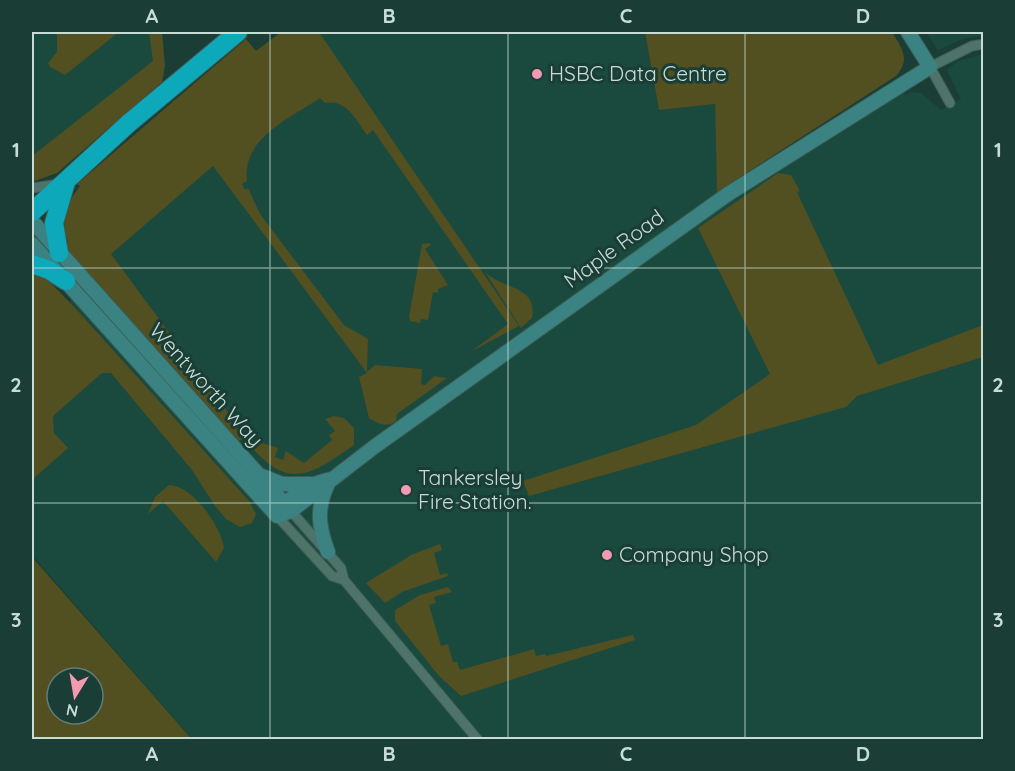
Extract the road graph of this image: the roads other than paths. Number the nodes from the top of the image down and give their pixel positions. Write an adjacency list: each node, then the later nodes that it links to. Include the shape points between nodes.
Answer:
1 (238, 32): 6 (highway)
2 (908, 32): 4 (street)
3 (984, 44): 4 (street)
4 (930, 67): 5 (street); 15 (street, Maple Road, via 728,194)
5 (950, 103)
6 (64, 181): 7 (street); 8 (highway); 11 (highway, via 55,214)
7 (32, 188)
8 (32, 212)
9 (32, 221): 11 (street, Wentworth Way)
10 (32, 244): 13 (street, Wentworth Way)
11 (59, 253): 14 (street, Wentworth Way)
12 (32, 264): 13 (highway)
13 (66, 281): 18 (street, Wentworth Way)
14 (257, 474): 16 (street, via 282,484); 17 (street, Wentworth Way)
15 (331, 479): 16 (street, Maple Road); 17 (street, Maple Road, via 321,490); 19 (street, via 319,516)
16 (311, 484): 17 (street, Maple Road)
17 (288, 508): 18 (street, Maple Road); 19 (street, Wentworth Way)
18 (277, 516): 20 (street, Wentworth Way, via 333,576)
19 (328, 552): 20 (street, Wentworth Way, via 342,568)
20 (344, 580): 21 (street, Wentworth Way)
21 (478, 740)

